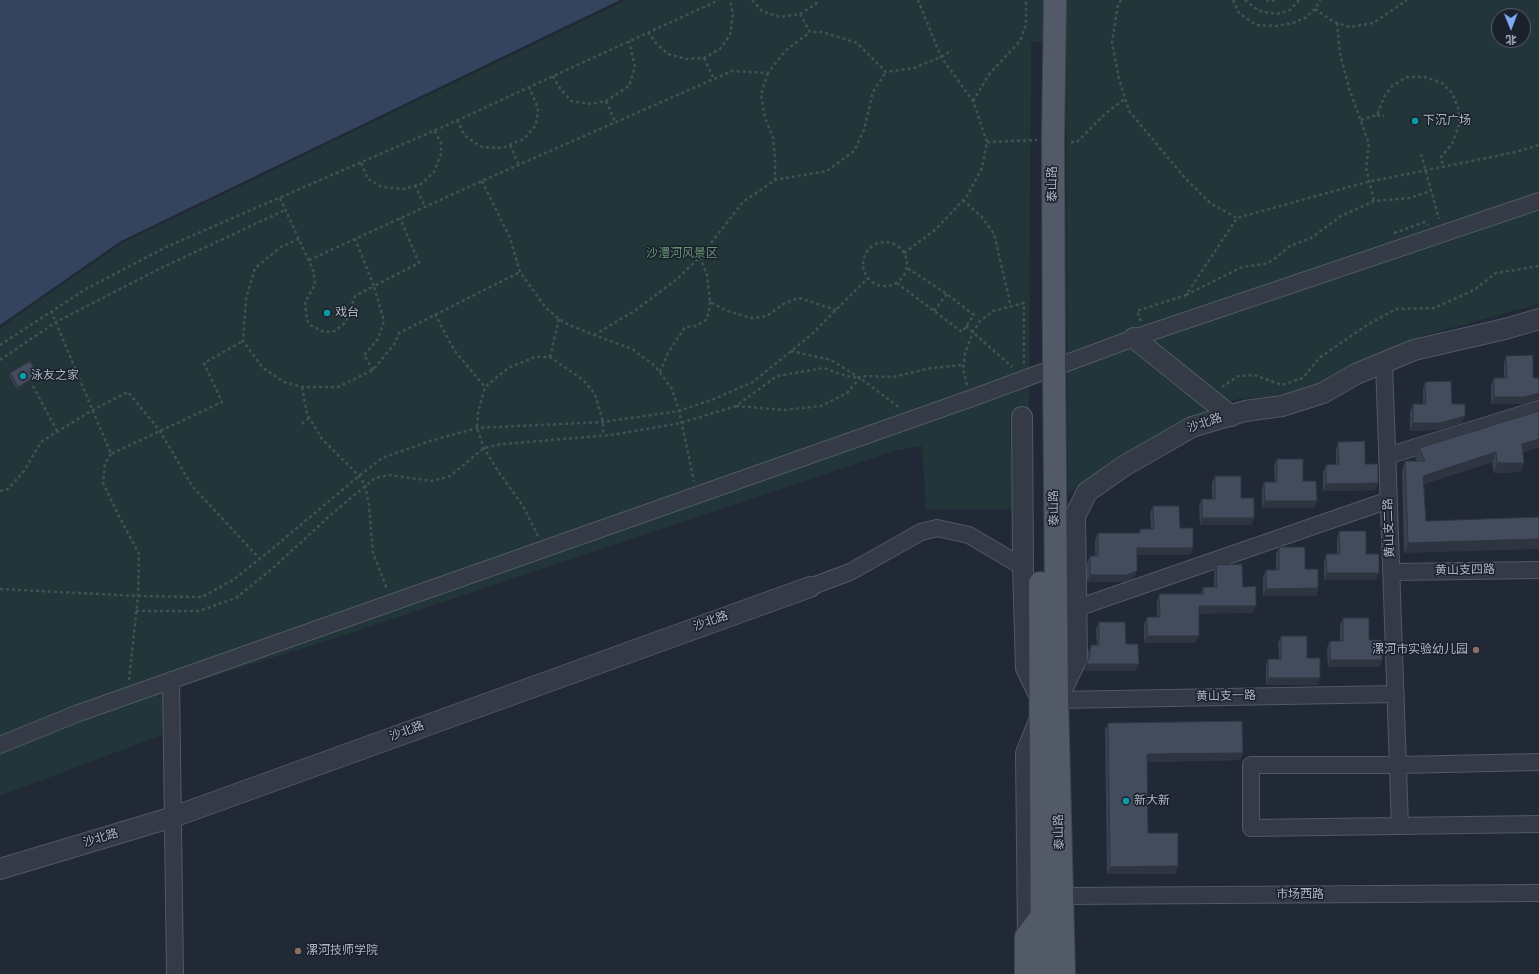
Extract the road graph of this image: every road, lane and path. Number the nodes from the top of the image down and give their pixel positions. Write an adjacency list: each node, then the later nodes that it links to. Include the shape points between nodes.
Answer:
1 (719, 0): 20 (path)
2 (730, 0): 26 (path, via 733,14 730,35 720,49)
3 (752, 0): 18 (path, via 762,11 780,18)
4 (818, 0): 18 (path)
5 (918, 0): 25 (path)
6 (1026, 0): 34 (path, via 1026,25 1020,41 990,73)
7 (1041, 0): 23 (main road)
8 (1055, 0): 23 (main road)
9 (1121, 0): 32 (path, via 1112,42 1119,79)
10 (1233, 0): 17 (path, via 1239,13 1256,25 1277,26 1293,23 1305,18)
11 (1245, 0): 14 (path, via 1258,11 1277,14 1290,10)
12 (1266, 0): 13 (path)
13 (1276, 0)
14 (1299, 0)
15 (1320, 0): 17 (path)
16 (1407, 0): 19 (path, via 1373,23 1350,27)
17 (1315, 9): 19 (path)
18 (800, 14): 21 (path)
19 (1336, 23): 38 (path, via 1340,54)
20 (648, 32): 22 (path); 26 (path, via 668,54 686,59)
21 (810, 32): 27 (path, via 822,32 857,42); 28 (path, via 785,51)
22 (629, 41): 29 (path); 33 (path, via 635,67 629,86)
23 (1047, 43): 41 (main road, 泰山路); 100 (main road, 泰山路)
24 (952, 50): 25 (path)
25 (941, 57): 27 (path, via 914,68); 34 (path)
26 (704, 58): 30 (path)
27 (886, 72): 51 (path, via 873,92 864,130 854,151 827,171)
28 (768, 73): 30 (path, via 732,71); 51 (path, via 760,94 765,118 773,137)
29 (553, 75): 31 (path); 33 (path, via 571,101 591,104)
30 (714, 79): 39 (path)
31 (529, 87): 37 (path); 44 (path, via 538,108 536,125 524,139)
32 (1126, 99): 43 (path, via 1106,113); 63 (path, via 1130,111 1185,178 1210,203)
33 (606, 101): 39 (path)
34 (973, 101): 42 (path)
35 (1377, 115): 36 (path); 38 (path); 49 (path, via 1384,97 1392,86 1407,78 1425,77 1442,83 1452,93 1459,110 1459,125 1452,144 1441,157)
36 (1384, 116)
37 (457, 120): 40 (path); 44 (path, via 466,136 482,147 502,148)
38 (1361, 120): 53 (path, via 1369,144 1366,168)
39 (615, 122): 48 (path)
40 (434, 130): 47 (path); 54 (path, via 442,154 434,172 421,184)
41 (1040, 140): 42 (path); 100 (main road, 泰山路)
42 (987, 142): 57 (path, via 982,168)
43 (1077, 142)
44 (510, 145): 48 (path)
45 (1539, 145): 49 (path)
46 (1421, 154): 50 (path)
47 (361, 162): 54 (path, via 368,179 382,187 404,189); 56 (path)
48 (519, 165): 52 (path)
49 (1443, 167): 50 (path)
50 (1425, 171): 53 (path); 55 (path)
51 (775, 180): 68 (path, via 743,202)
52 (482, 181): 60 (path); 72 (path, via 510,238)
53 (1369, 182): 58 (path); 63 (path)
54 (415, 185): 60 (path)
55 (1431, 191): 58 (path, via 1409,198); 64 (path)
56 (280, 198): 61 (path); 82 (path, via 166,247 86,289)
57 (963, 200): 67 (path, via 935,230); 79 (path, via 982,217 994,234)
58 (1374, 201): 77 (path, via 1341,216 1311,238 1290,246 1265,264 1242,267)
59 (1539, 202): 64 (street)
60 (425, 207): 62 (path)
61 (285, 210): 65 (path); 86 (path)
62 (400, 218): 66 (path); 75 (path, via 419,263)
63 (1237, 218): 77 (path)
64 (1445, 233): 88 (street)
65 (298, 238): 69 (path); 91 (path, via 281,247 255,268 246,299)
66 (355, 239): 69 (path); 75 (path)
67 (904, 253): 71 (path); 73 (path, via 888,242 875,244 865,253 863,260)
68 (700, 257): 78 (path, via 707,275); 90 (path, via 677,279 636,310)
69 (309, 260): 75 (path, via 314,270 314,284 305,303 307,320 310,325 324,332 335,331 346,322 355,296)
70 (1539, 266): 105 (path, via 1496,273 1474,290 1434,308 1396,310 1367,325 1319,358 1303,378 1282,385 1254,375 1238,376)
71 (907, 268): 74 (path); 76 (path)
72 (520, 272): 83 (path); 84 (path, via 546,308)
73 (868, 278): 74 (path, via 884,286); 80 (path)
74 (897, 283): 81 (path)
75 (374, 286): 98 (path, via 384,322 378,339 364,355)
76 (947, 294): 81 (path); 87 (path, via 974,315)
77 (1186, 295): 88 (path, via 1137,311)
78 (710, 302): 80 (path, via 727,311 752,318 767,316 785,303 799,298); 99 (path, via 710,312 706,320 696,326 685,327 668,353)
79 (1011, 306): 89 (path, via 993,311 980,321); 100 (path, via 1024,303)
80 (836, 310): 93 (path)
81 (934, 311): 87 (path, via 962,332)
82 (51, 312): 86 (path); 92 (path)
83 (435, 314): 98 (path, via 399,333 395,343); 104 (path, via 454,350)
84 (559, 319): 90 (path); 94 (path)
85 (1539, 319): 96 (street, 沙北路, via 1414,350)
86 (56, 322): 95 (path); 109 (path)
87 (966, 326): 89 (path)
88 (1138, 329): 100 (street); 105 (street)
89 (973, 332): 97 (path); 100 (path)
90 (594, 336): 99 (path, via 632,349 655,366)
91 (243, 341): 103 (path, via 263,368 284,382); 119 (path, via 204,363 222,402)
92 (0, 345)
93 (791, 351): 101 (path, via 831,360); 110 (path, via 753,382)
94 (550, 357): 104 (path, via 535,358 508,368); 115 (path, via 583,380 595,394)
95 (0, 360)
96 (1384, 362): 111 (street, 沙北路, via 1323,393 1282,406 1245,411); 124 (street, 黄山支二路)
97 (963, 365): 101 (path, via 931,368 893,377); 106 (path)
98 (373, 370): 103 (path, via 338,387)
99 (660, 373): 110 (path, via 672,389)
100 (1039, 373): 106 (street); 144 (main road, 泰山路)
101 (860, 378): 107 (path, via 847,393 821,406 783,410); 107 (path, via 824,368 778,376); 114 (path)
102 (32, 386): 120 (path)
103 (302, 387): 113 (path, via 306,414)
104 (485, 387): 118 (path)
105 (1208, 397): 111 (street)
106 (970, 398): 114 (street)
107 (736, 406): 116 (path)
108 (1539, 409): 124 (street)
109 (92, 410): 119 (path, via 128,392); 120 (path); 123 (path)
110 (679, 411): 115 (path); 116 (path)
111 (1231, 416): 139 (street, 沙北路, via 1192,427 1124,466 1087,492 1075,516)
112 (1022, 417): 132 (street)
113 (309, 418): 117 (path); 125 (path, via 322,440)
114 (913, 418): 128 (street)
115 (603, 422): 118 (path); 121 (path)
116 (681, 423): 121 (path); 128 (path)
117 (302, 424)
118 (477, 428): 122 (path); 125 (path, via 382,458)
119 (160, 430): 123 (path); 131 (path, via 192,486)
120 (57, 431): 127 (path, via 41,442 24,471 8,489)
121 (604, 435): 122 (path, via 502,444)
122 (484, 448): 126 (path, via 450,476 432,481 389,475 375,478); 130 (path, via 523,506)
123 (111, 454): 137 (path, via 105,464 103,483 139,554)
124 (1387, 456): 129 (street, 黄山支二路)
125 (359, 476): 126 (path); 131 (path)
126 (365, 485): 138 (path, via 370,505 373,553); 140 (path, via 236,598 199,611)
127 (0, 491)
128 (697, 495): 130 (street)
129 (1389, 500): 134 (street, 黄山支二路); 139 (street)
130 (544, 548): 138 (street)
131 (260, 559): 137 (path, via 233,580 202,597)
132 (1023, 567): 135 (street, via 969,535 937,528 920,532 850,572); 144 (street, via 1026,668)
133 (1539, 570): 134 (street, 黄山支四路)
134 (1392, 572): 142 (street, 黄山支二路)
135 (810, 587): 148 (street, 沙北路)
136 (0, 589): 137 (path)
137 (138, 596): 140 (path)
138 (392, 602): 141 (street)
139 (1077, 608): 144 (street, 沙北路, via 1077,658)
140 (136, 611): 143 (path)
141 (171, 680): 143 (street); 148 (street)
142 (1396, 694): 144 (street, 黄山支一路); 147 (street, 黄山支二路)
143 (128, 695): 145 (street)
144 (1046, 704): 153 (main road, 泰山路); 154 (main road, 泰山路); 155 (street, via 1024,753)
145 (0, 745)
146 (1539, 762): 147 (street)
147 (1398, 765): 150 (street, 黄山支二路); 150 (street, via 1251,765 1251,828)
148 (173, 817): 151 (street, 沙北路); 156 (street)
149 (1539, 824): 150 (street)
150 (1400, 826)
151 (0, 869)
152 (1539, 893): 153 (street, 市场西路)
153 (1062, 896): 159 (main road, 泰山路)
154 (1041, 917): 155 (main road); 158 (main road, 泰山路)
155 (1026, 937): 157 (main road)
156 (175, 974)
157 (1026, 974)
158 (1042, 974)
159 (1064, 974)

